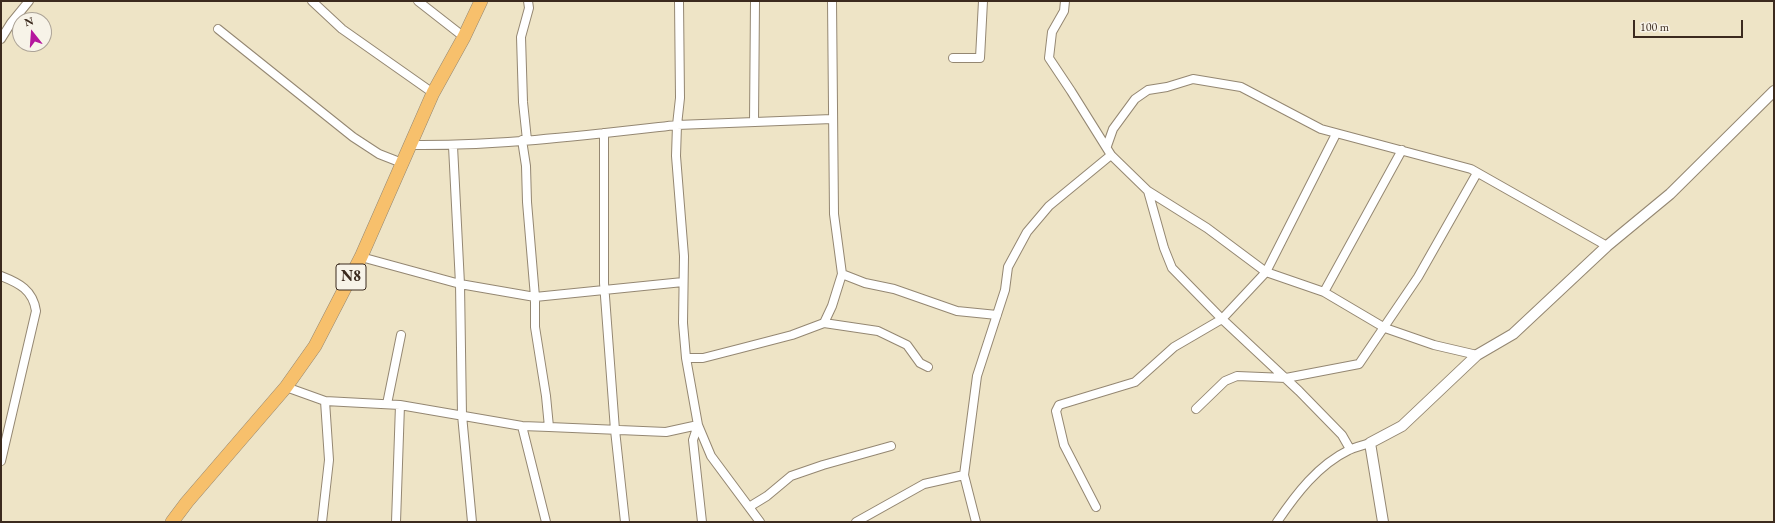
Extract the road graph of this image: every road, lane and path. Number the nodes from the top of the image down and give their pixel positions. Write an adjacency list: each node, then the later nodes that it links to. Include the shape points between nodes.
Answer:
1 (29, 1): 13 (street)
2 (312, 1): 16 (street, via 342,29)
3 (418, 1): 12 (street)
4 (481, 1): 12 (main road, N8)
5 (528, 1): 22 (street, via 521,37)
6 (680, 1): 19 (street, via 680,98)
7 (755, 1): 18 (street)
8 (832, 1): 17 (street)
9 (983, 1): 14 (street, via 980,58)
10 (1065, 1): 25 (street, via 1064,11 1052,32 1049,58)
11 (218, 29): 28 (street, via 353,137 379,154)
12 (464, 37): 16 (main road, N8)
13 (1, 39)
14 (953, 58)
15 (1774, 91): 31 (street, via 1670,194)
16 (433, 94): 23 (main road, N8)
17 (832, 119): 18 (street); 34 (street, via 834,214)
18 (754, 122): 19 (street)
19 (677, 125): 20 (street); 36 (street, via 676,156 684,248)
20 (604, 133): 22 (street); 38 (street)
21 (1336, 134): 25 (street, via 1321,129 1241,87 1193,79 1148,90 1135,99 1113,129); 26 (street); 33 (street)
22 (525, 140): 24 (street); 40 (street, via 526,202)
23 (411, 145): 24 (street); 28 (main road, N8)
24 (453, 146): 37 (street)
25 (1107, 146): 27 (street)
26 (1402, 150): 29 (street, via 1471,169); 39 (street)
27 (1111, 155): 30 (street); 41 (street, via 1049,206 1027,232 1008,267 1005,290)
28 (402, 163): 32 (main road, N8)
29 (1477, 173): 31 (street); 44 (street, via 1418,277)
30 (1148, 191): 33 (street, via 1207,228); 42 (street, via 1172,268)
31 (1608, 246): 46 (street, via 1513,334)
32 (361, 257): 37 (street); 50 (main road, N8, via 315,346)
33 (1266, 272): 39 (street); 42 (street)
34 (842, 274): 41 (street, via 957,311); 43 (street)
35 (1, 276): 63 (street, via 32,296 36,311)
36 (683, 282): 38 (street); 47 (street)
37 (460, 284): 40 (street); 55 (street)
38 (604, 291): 40 (street); 59 (street)
39 (1324, 292): 44 (street)
40 (535, 297): 58 (street, via 535,327)
41 (997, 315): 64 (street, via 977,376)
42 (1222, 319): 49 (street); 66 (street, via 1174,347 1135,382 1059,405 1056,411 1064,445)
43 (824, 323): 47 (street, via 792,335 703,358); 48 (street, via 878,330 907,345 920,363)
44 (1385, 328): 46 (street, via 1434,345); 49 (street, via 1359,364)
45 (401, 335): 52 (street)
46 (1477, 355): 60 (street, via 1402,426)
47 (686, 358): 56 (street)
48 (928, 367)
49 (1286, 378): 54 (street, via 1237,376 1225,382); 62 (street, via 1342,435)
50 (286, 387): 51 (street); 67 (main road, N8)
51 (325, 401): 52 (street); 68 (street, via 329,460)
52 (387, 404): 53 (street)
53 (400, 405): 55 (street); 69 (street)
54 (1196, 409)
55 (462, 415): 57 (street); 70 (street)
56 (698, 425): 59 (street, via 666,432); 65 (street, via 711,456); 73 (street, via 692,440)
57 (522, 426): 58 (street); 71 (street)
58 (549, 427): 59 (street)
59 (615, 430): 72 (street)
60 (1370, 444): 62 (street); 78 (street)
61 (891, 446): 65 (street, via 791,476)
62 (1350, 449): 77 (street, via 1331,461 1298,491)
63 (1, 461)
64 (964, 475): 75 (street, via 924,484); 76 (street)
65 (749, 507): 74 (street)
66 (1096, 507)
67 (172, 522)
68 (322, 522)
69 (396, 522)
70 (472, 522)
71 (546, 522)
72 (625, 522)
73 (702, 522)
74 (760, 522)
75 (856, 522)
76 (976, 522)
77 (1277, 522)
78 (1383, 522)

